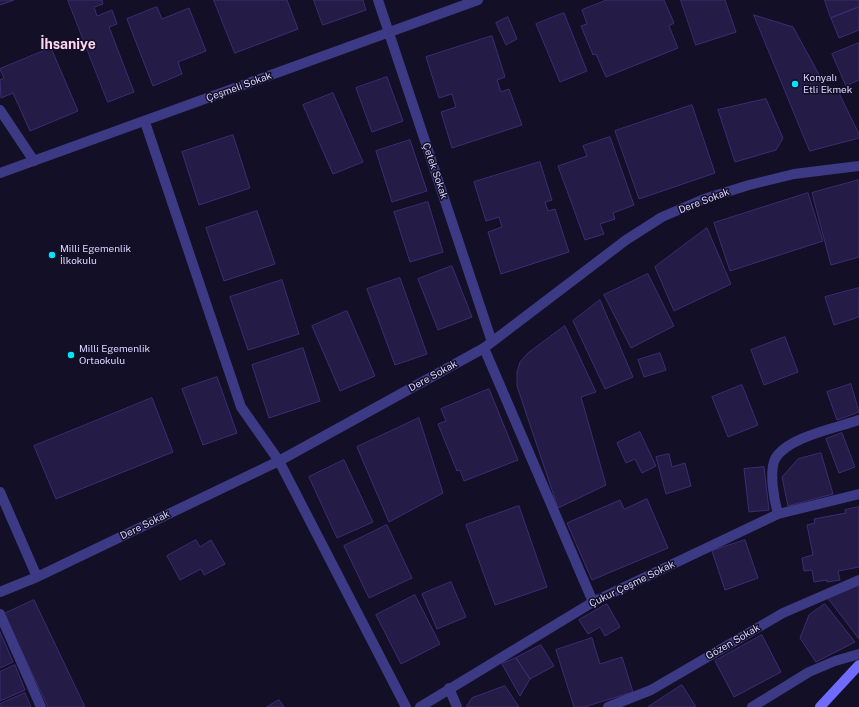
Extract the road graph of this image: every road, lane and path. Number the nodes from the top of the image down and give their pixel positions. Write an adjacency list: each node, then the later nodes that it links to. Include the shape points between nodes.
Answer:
1 (378, 0): 3 (street, Çetek Sokak)
2 (478, 0): 3 (street, Çeşmeli Sokak)
3 (388, 33): 5 (street, Çeşmeli Sokak); 9 (street, Çetek Sokak)
4 (0, 110): 6 (street)
5 (145, 122): 6 (street, Çeşmeli Sokak); 12 (street, via 241,407)
6 (34, 161): 8 (street, Çeşmeli Sokak)
7 (859, 166): 9 (street, Dere Sokak, via 794,174 749,184 662,217 626,240)
8 (0, 174)
9 (492, 342): 10 (street, Dere Sokak)
10 (484, 348): 12 (street, Dere Sokak); 19 (street)
11 (859, 420): 15 (street, via 797,441 775,459 772,489)
12 (279, 461): 16 (street, Dere Sokak); 25 (street)
13 (0, 492): 16 (street)
14 (859, 494): 15 (street, Çukur Çeşme Sokak)
15 (778, 514): 19 (street, Çukur Çeşme Sokak)
16 (37, 577): 18 (street, Dere Sokak)
17 (859, 580): 28 (street, Gözen Sokak, via 783,613 651,690)
18 (0, 592)
19 (593, 602): 23 (street, Çukur Çeşme Sokak)
20 (0, 614): 24 (street)
21 (859, 654): 29 (street, via 809,672)
22 (859, 665): 30 (main road)
23 (449, 688): 26 (street, Çukur Çeşme Sokak); 27 (street)
24 (41, 707)
25 (406, 707)
26 (420, 707)
27 (457, 707)
28 (608, 707)
29 (752, 707)
30 (820, 707)

